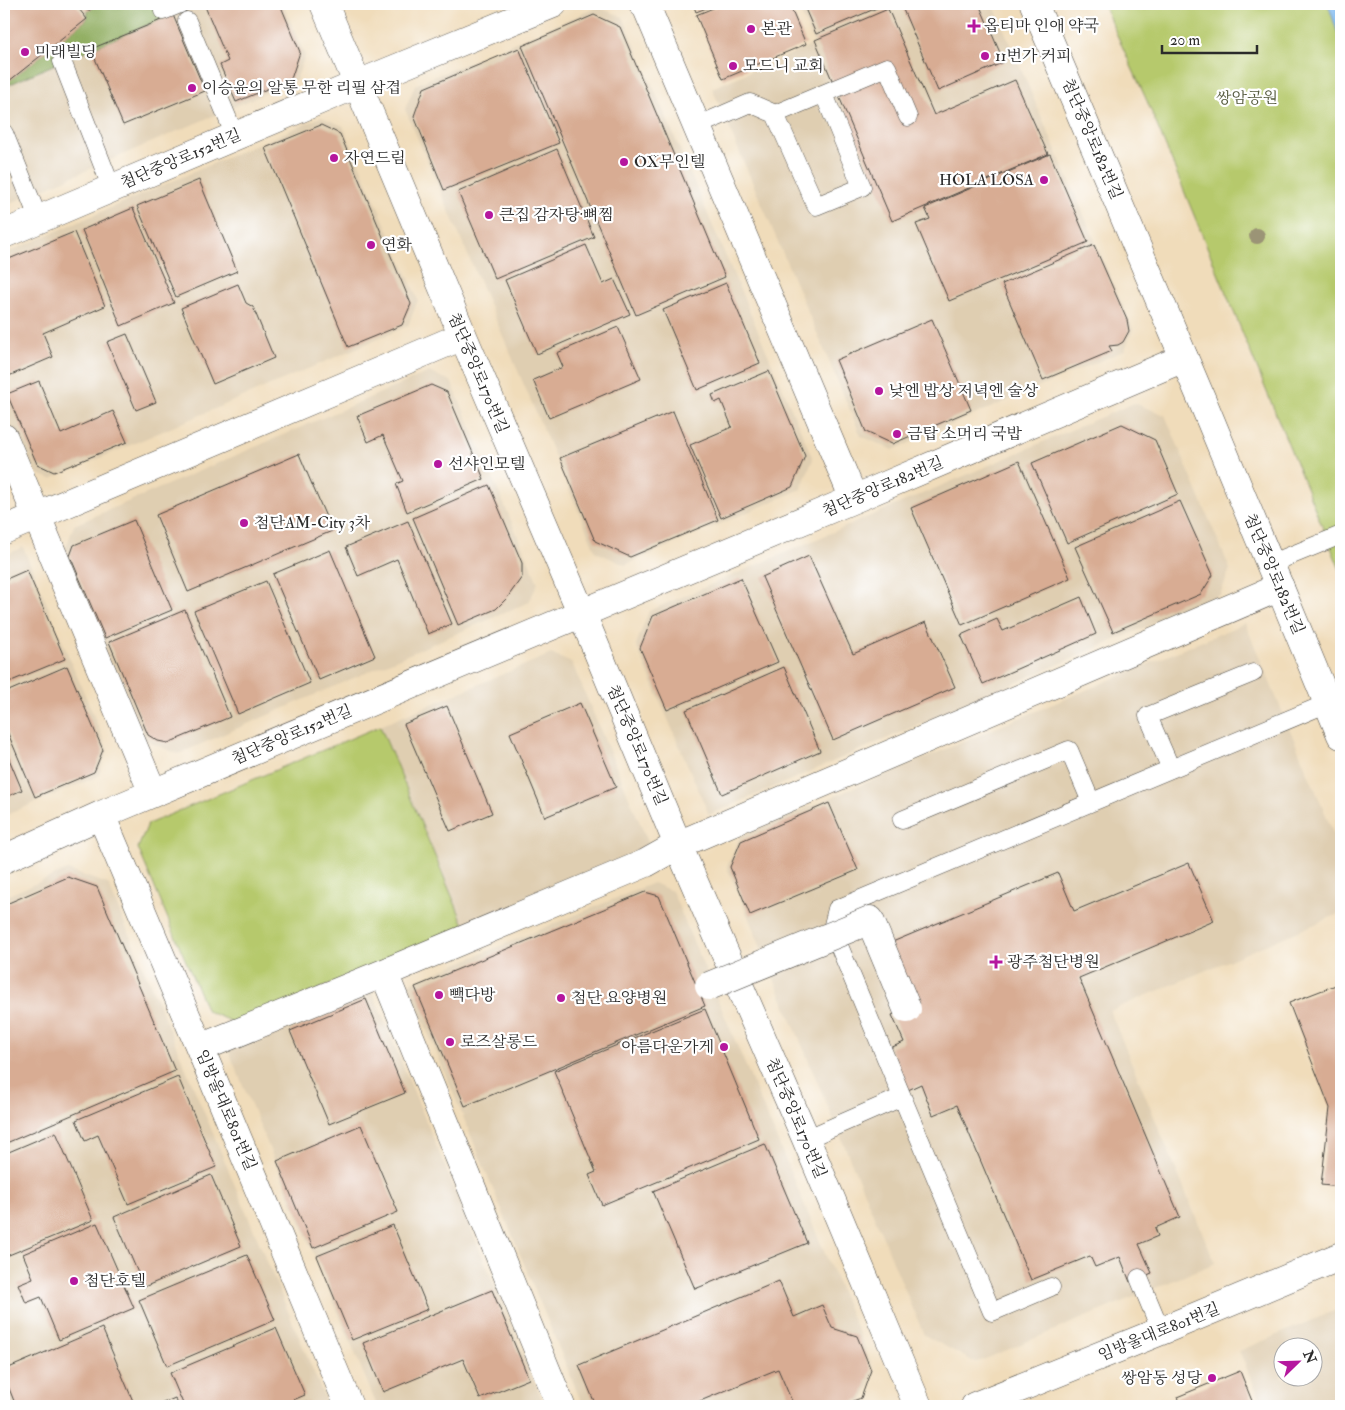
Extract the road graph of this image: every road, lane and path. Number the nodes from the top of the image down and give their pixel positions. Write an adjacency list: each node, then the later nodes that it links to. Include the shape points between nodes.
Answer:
1 (180, 4): 6 (lane)
2 (324, 4): 9 (street, 첨단중앙로170번길)
3 (553, 4): 9 (street)
4 (643, 4): 13 (street)
5 (1034, 4): 20 (street, 첨단중앙로182번길)
6 (163, 11)
7 (186, 21): 15 (lane)
8 (62, 61): 16 (lane)
9 (358, 84): 15 (street, 첨단중앙로152번길); 19 (street, 첨단중앙로170번길)
10 (824, 94): 11 (lane); 11 (lane, via 862,187 816,206); 12 (lane, via 887,67)
11 (775, 114): 13 (lane, via 750,104)
12 (908, 117)
13 (697, 126): 22 (street)
14 (4, 133): 17 (lane)
15 (235, 136): 16 (street, 첨단중앙로152번길)
16 (112, 189): 17 (street, 첨단중앙로152번길)
17 (39, 220): 18 (street, 첨단중앙로152번길)
18 (4, 234)
19 (463, 336): 23 (street); 27 (street, 첨단중앙로170번길)
20 (1184, 358): 22 (street, 첨단중앙로182번길); 26 (street, 첨단중앙로182번길)
21 (4, 438): 23 (street)
22 (854, 499): 27 (street, 첨단중앙로182번길)
23 (36, 516): 24 (street); 32 (street)
24 (4, 530)
25 (1341, 535): 26 (lane)
26 (1275, 576): 29 (street, 첨단중앙로182번길); 36 (street)
27 (582, 614): 32 (street, 첨단중앙로152번길); 36 (street, 첨단중앙로170번길)
28 (1253, 673): 31 (lane, via 1148,716)
29 (1328, 703): 30 (street, 첨단중앙로182번길); 31 (lane)
30 (1341, 735)
31 (1171, 769): 33 (lane)
32 (153, 793): 34 (street, 첨단중앙로152번길)
33 (1091, 802): 35 (lane, via 1069,750); 42 (lane, via 837,909 832,929)
34 (101, 815): 37 (street, 첨단중앙로152번길); 41 (street, 임방울대로801번길)
35 (902, 820)
36 (678, 845): 38 (street, via 646,863); 43 (street, 첨단중앙로170번길)
37 (4, 859)
38 (384, 973): 41 (street); 49 (street)
39 (703, 988): 40 (street, bridge, via 870,920)
40 (907, 1009)
41 (200, 1048): 48 (street, 임방울대로801번길)
42 (902, 1097): 43 (lane); 46 (lane, via 992,1312)
43 (806, 1139): 50 (street, 첨단중앙로170번길)
44 (1341, 1256): 47 (street, 임방울대로801번길)
45 (1139, 1278): 47 (lane)
46 (1051, 1287)
47 (1161, 1332): 51 (street, 임방울대로801번길)
48 (349, 1406)
49 (561, 1406)
50 (918, 1406)
51 (976, 1406)

